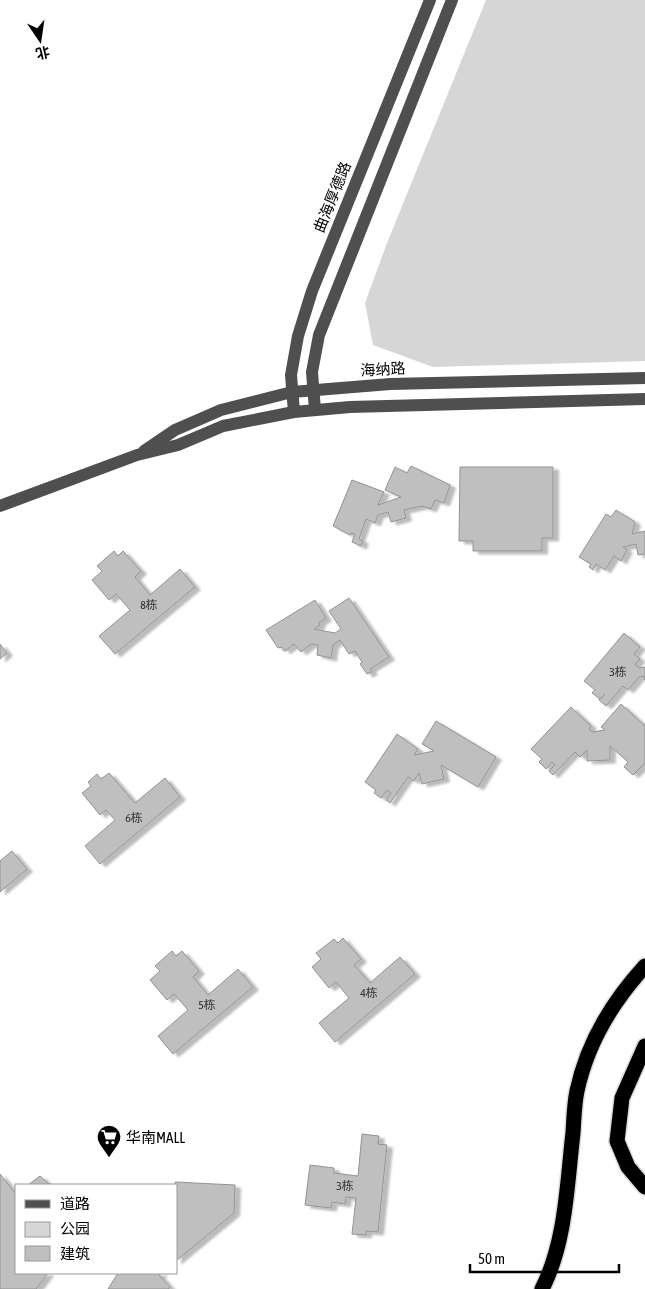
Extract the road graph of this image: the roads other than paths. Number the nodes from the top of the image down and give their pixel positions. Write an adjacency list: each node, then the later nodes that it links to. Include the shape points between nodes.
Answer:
1 (430, 0): 5 (street, 曲海厚德路, via 312,290 298,336 291,374)
2 (452, 0): 4 (street, via 319,335)
3 (645, 378): 4 (street, 海纳路, via 390,384)
4 (312, 390): 5 (street, 海纳路); 7 (street)
5 (292, 392): 8 (street, 曲海厚德路); 9 (street, 海纳路, via 221,410 175,430)
6 (645, 399): 7 (street, 海纳路)
7 (315, 410): 8 (street, 海纳路)
8 (294, 412): 9 (street, 海纳路, via 224,426 178,446)
9 (138, 455): 10 (street, 海纳路)
10 (0, 506)
11 (645, 966): 14 (highway, via 624,990 592,1044 577,1092 562,1228)
12 (645, 1046): 13 (highway, via 622,1098 617,1140 628,1167)
13 (645, 1187)
14 (542, 1289)

